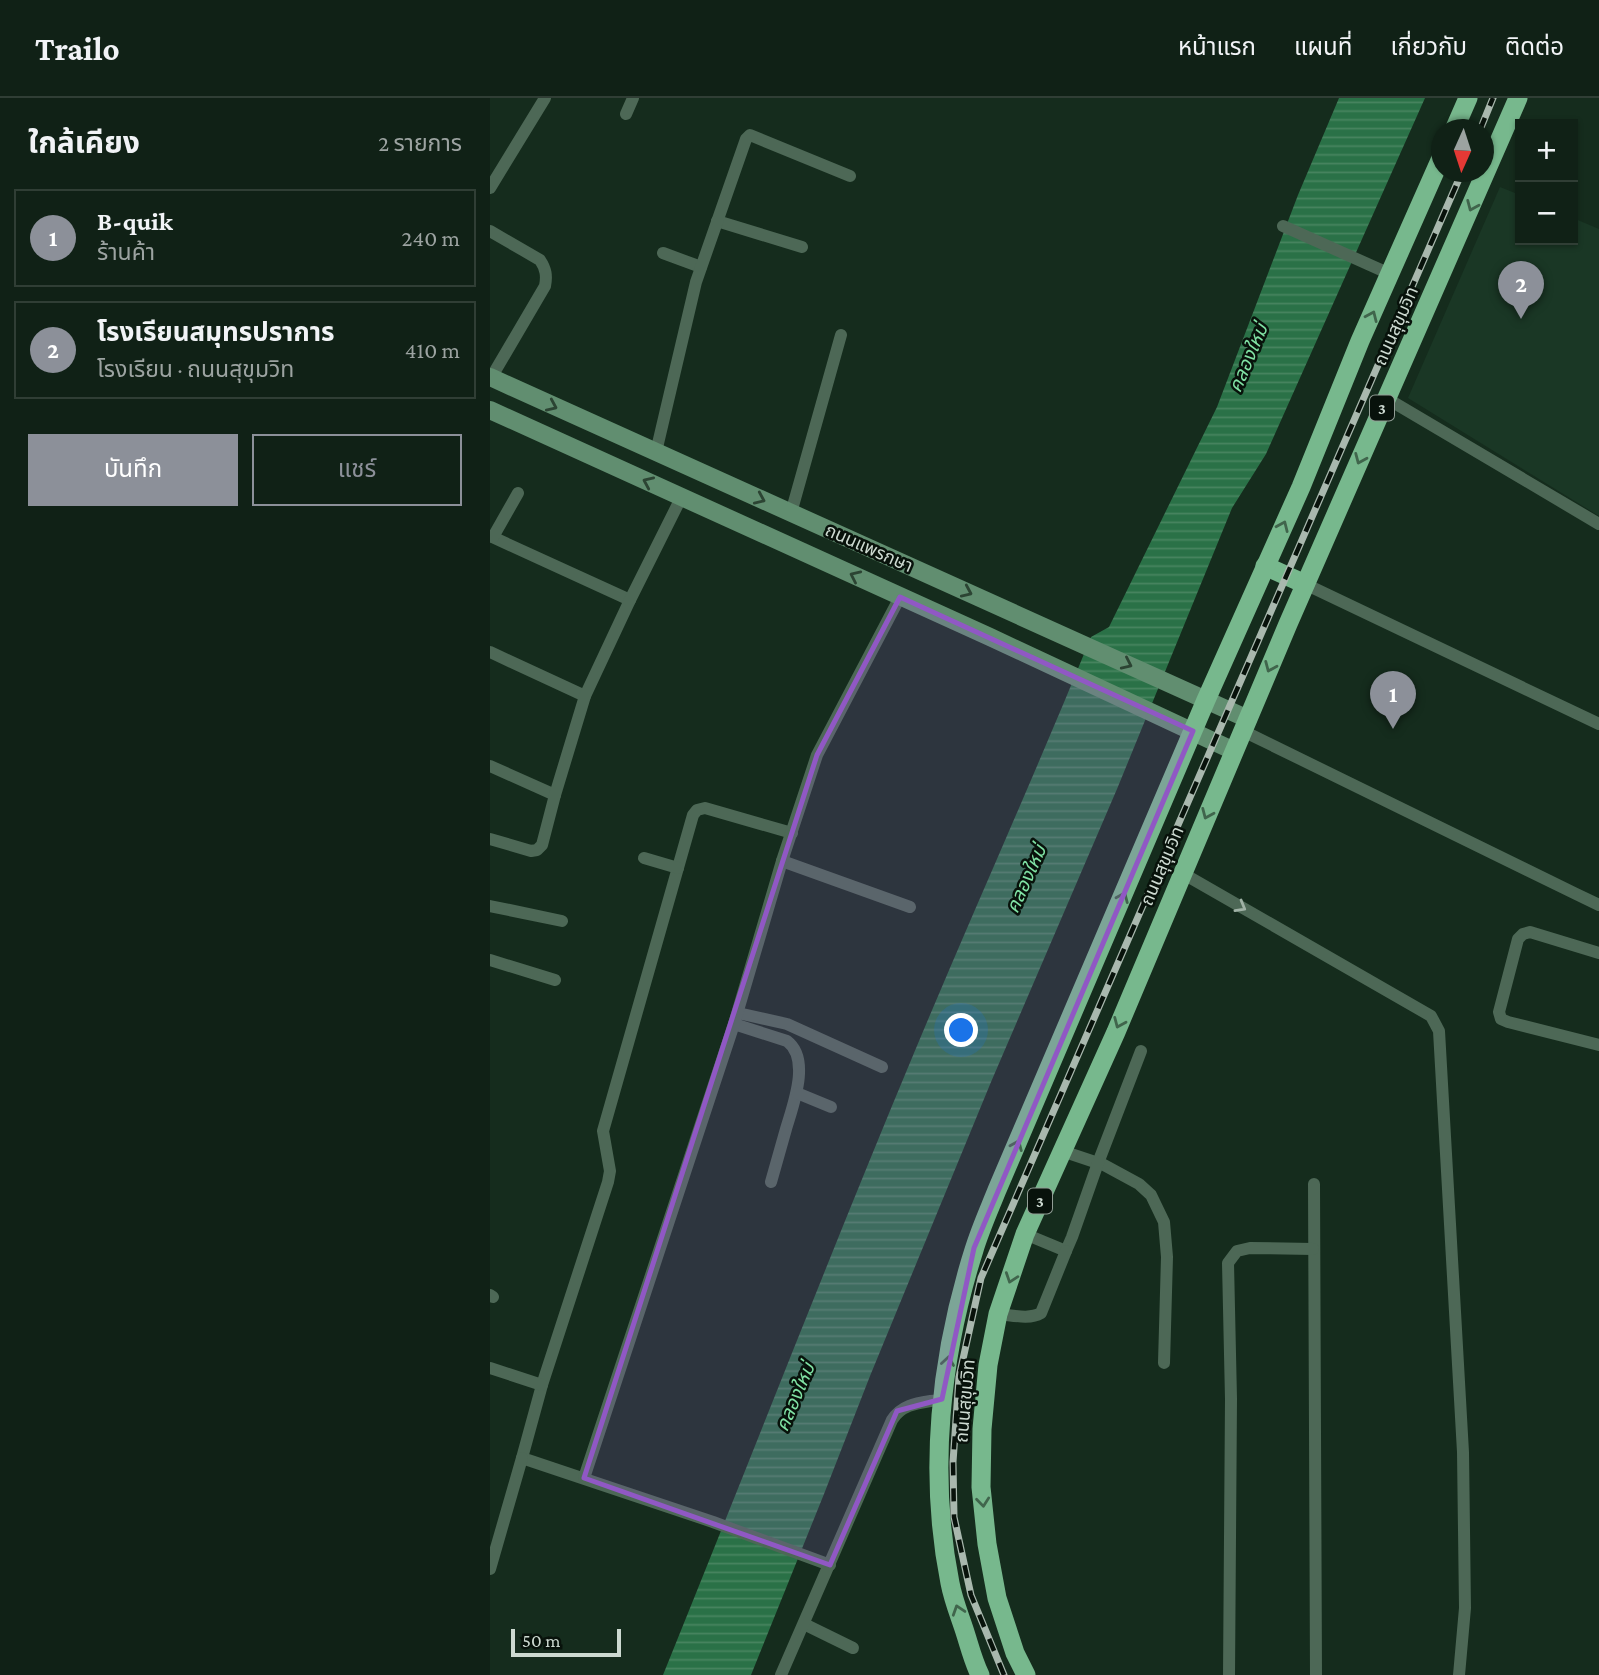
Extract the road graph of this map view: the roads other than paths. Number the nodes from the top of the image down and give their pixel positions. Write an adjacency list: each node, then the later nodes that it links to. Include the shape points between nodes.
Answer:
1 (545, 98): 9 (street)
2 (633, 98): 5 (street)
3 (1468, 98): 6 (highway)
4 (1518, 98): 19 (highway, ถนนสุขุมวิท / 3, one-way to 19)
5 (626, 114)
6 (1459, 119)
7 (850, 176): 10 (street, via 750,135 743,143)
8 (1431, 181): 16 (highway, ถนนสุขุมวิท)
9 (490, 188)
10 (717, 220): 13 (street); 15 (street)
11 (1283, 226): 16 (street)
12 (490, 232): 18 (street, via 540,260 547,278)
13 (802, 247)
14 (663, 253): 15 (street)
15 (701, 267): 21 (street)
16 (1390, 274): 27 (highway, ถนนสุขุมวิท, one-way to 16)
17 (841, 335): 24 (street)
18 (491, 378): 21 (main road, ถนนแพรกษา, one-way to 21)
19 (1386, 398): 25 (street); 28 (highway, ถนนสุขุมวิท / 3, one-way to 28)
20 (490, 411): 23 (main road, ถนนแพรกษา, one-way to 20)
21 (656, 452): 24 (main road, ถนนแพรกษา, one-way to 24)
22 (518, 493): 26 (street)
23 (681, 498): 29 (main road, ถนนแพรกษา, one-way to 23); 30 (street)
24 (791, 513): 33 (main road, ถนนแพรกษา, one-way to 33)
25 (1599, 524)
26 (492, 537): 30 (street)
27 (1265, 566): 28 (highway); 33 (highway, ถนนสุขุมวิท)
28 (1306, 584): 34 (street); 35 (highway, ถนนสุขุมวิท / 3, one-way to 35)
29 (900, 597): 36 (main road, ถนนแพรกษา); 40 (street, via 817,755)
30 (630, 600): 32 (street)
31 (490, 652): 32 (street)
32 (585, 696): 39 (street)
33 (1206, 700): 35 (main road, ถนนแพรกษา); 36 (highway, ถนนสุขุมวิท)
34 (1599, 724)
35 (1245, 725): 37 (highway, ถนนสุขุมวิท / 3); 46 (street, via 1458,838)
36 (1193, 731): 37 (main road, ถนนแพรกษา); 70 (highway, ถนนสุขุมวิท, one-way to 36, via 959,1301 974,1248)
37 (1234, 751): 45 (highway, ถนนสุขุมวิท / 3, one-way to 45)
38 (490, 766): 39 (street)
39 (555, 795): 41 (street, via 537,850)
40 (792, 833): 43 (street); 44 (street, via 705,808 697,810)
41 (490, 839)
42 (643, 858): 44 (street)
43 (782, 861): 48 (street); 53 (street)
44 (678, 868): 69 (street, via 603,1131 608,1182)
45 (1182, 873): 59 (highway, ถนนสุขุมวิท / 3, one-way to 59); 82 (street, one-way to 82, via 1431,1016 1439,1031 1463,1452 1465,1608)
46 (1599, 905)
47 (490, 906): 49 (street)
48 (910, 907)
49 (562, 921)
50 (1599, 953): 54 (street, via 1530,932 1523,934 1499,1013 1508,1022)
51 (490, 960): 52 (street)
52 (555, 980)
53 (736, 1019): 56 (street, via 787,1024); 57 (street, via 793,1046 799,1068); 72 (street)
54 (1599, 1045)
55 (1141, 1051): 60 (street)
56 (882, 1067)
57 (797, 1093): 58 (street); 61 (street)
58 (831, 1107)
59 (1062, 1151): 60 (street); 63 (highway, ถนนสุขุมวิท / 3)
60 (1098, 1163): 65 (street); 67 (street, via 1139,1184 1151,1195 1164,1223)
61 (771, 1182)
62 (1314, 1184): 64 (street)
63 (1025, 1234): 65 (street); 66 (highway, ถนนสุขุมวิท / 3, one-way to 66)
64 (1313, 1249): 80 (street, via 1250,1248 1237,1251 1228,1263); 81 (street)
65 (1066, 1251): 66 (street, via 1041,1313 1035,1317)
66 (998, 1314): 79 (highway, ถนนสุขุมวิท / 3, one-way to 79, via 988,1365 981,1487 997,1598)
67 (1164, 1363)
68 (493, 1369): 69 (street)
69 (542, 1385): 71 (street)
70 (942, 1399): 73 (street, via 897,1411); 78 (highway, ถนนสุขุมวิท, one-way to 70, via 950,1586 941,1525)
71 (522, 1458): 72 (street); 74 (street)
72 (584, 1478): 73 (street)
73 (830, 1565): 75 (street)
74 (490, 1569)
75 (804, 1625): 76 (street); 77 (street)
76 (853, 1648)
77 (780, 1675)
78 (979, 1675)
79 (1026, 1675)
80 (1229, 1675)
81 (1316, 1675)
82 (1458, 1675)

